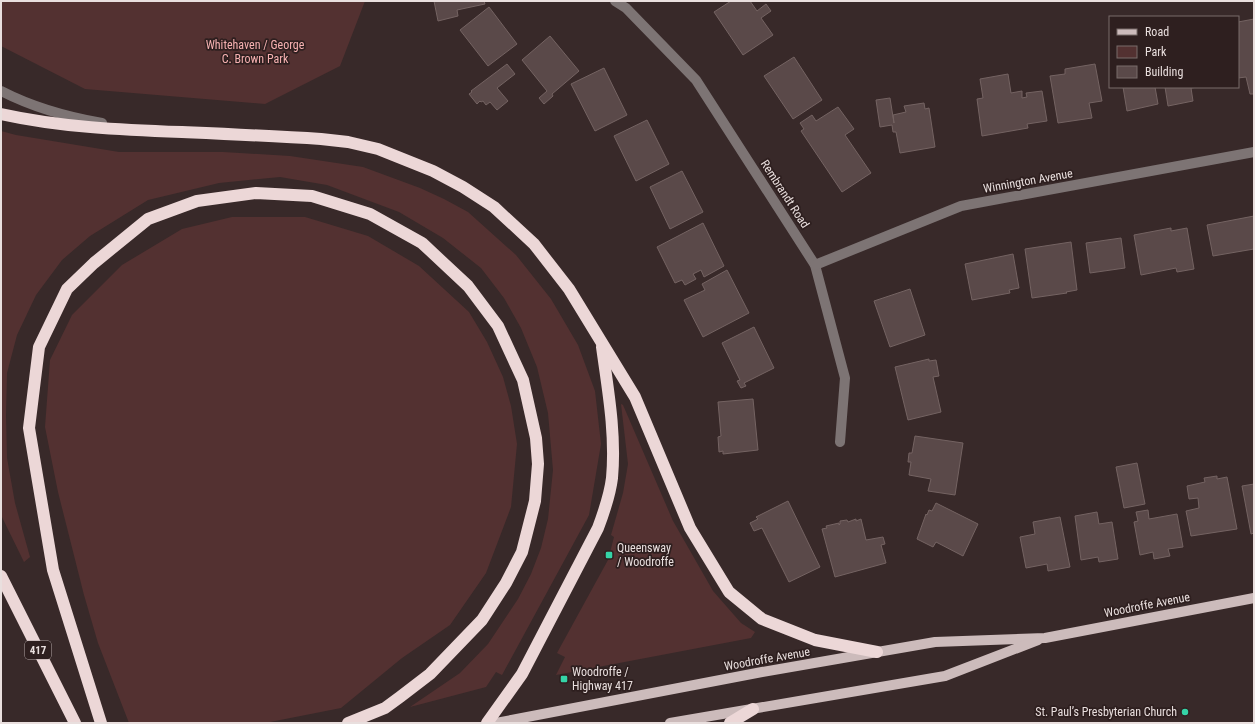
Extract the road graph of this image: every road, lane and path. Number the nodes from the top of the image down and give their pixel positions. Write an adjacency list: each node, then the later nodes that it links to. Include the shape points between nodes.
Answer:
1 (614, 1): 6 (street, Rembrandt Road, via 626,8 696,80)
2 (1, 91): 4 (street, via 35,106 79,119)
3 (1, 114): 4 (highway, via 34,121)
4 (144, 130): 7 (highway, via 348,142 378,149 433,171 494,207 534,244 570,289)
5 (1254, 152): 6 (street, Winnington Avenue, via 961,206)
6 (815, 265): 8 (street, Rembrandt Road, via 845,378)
7 (601, 340): 12 (highway, via 635,397 690,528 729,592 762,619 815,640); 17 (highway, via 612,420 613,447 612,479 606,504 598,528 522,674)
8 (840, 442)
9 (1, 576): 14 (highway, 417)
10 (1254, 598): 11 (main road, Woodroffe Avenue)
11 (1045, 638): 12 (main road, Woodroffe Avenue, via 935,642); 13 (main road, Woodroffe Avenue, via 945,676)
12 (877, 652): 18 (main road, Woodroffe Avenue)
13 (753, 709): 19 (main road, Woodroffe Avenue); 20 (highway)
14 (75, 723)
15 (101, 723): 16 (highway, via 54,570 29,428 39,347 67,289 94,263 148,219 197,201 256,193 312,196 370,214 422,243 468,286 498,326 523,380 536,438 538,464 535,501 522,552 490,608 482,620 430,674 385,708)
16 (348, 723)
17 (487, 723)
18 (496, 723)
19 (670, 723)
20 (730, 723)

